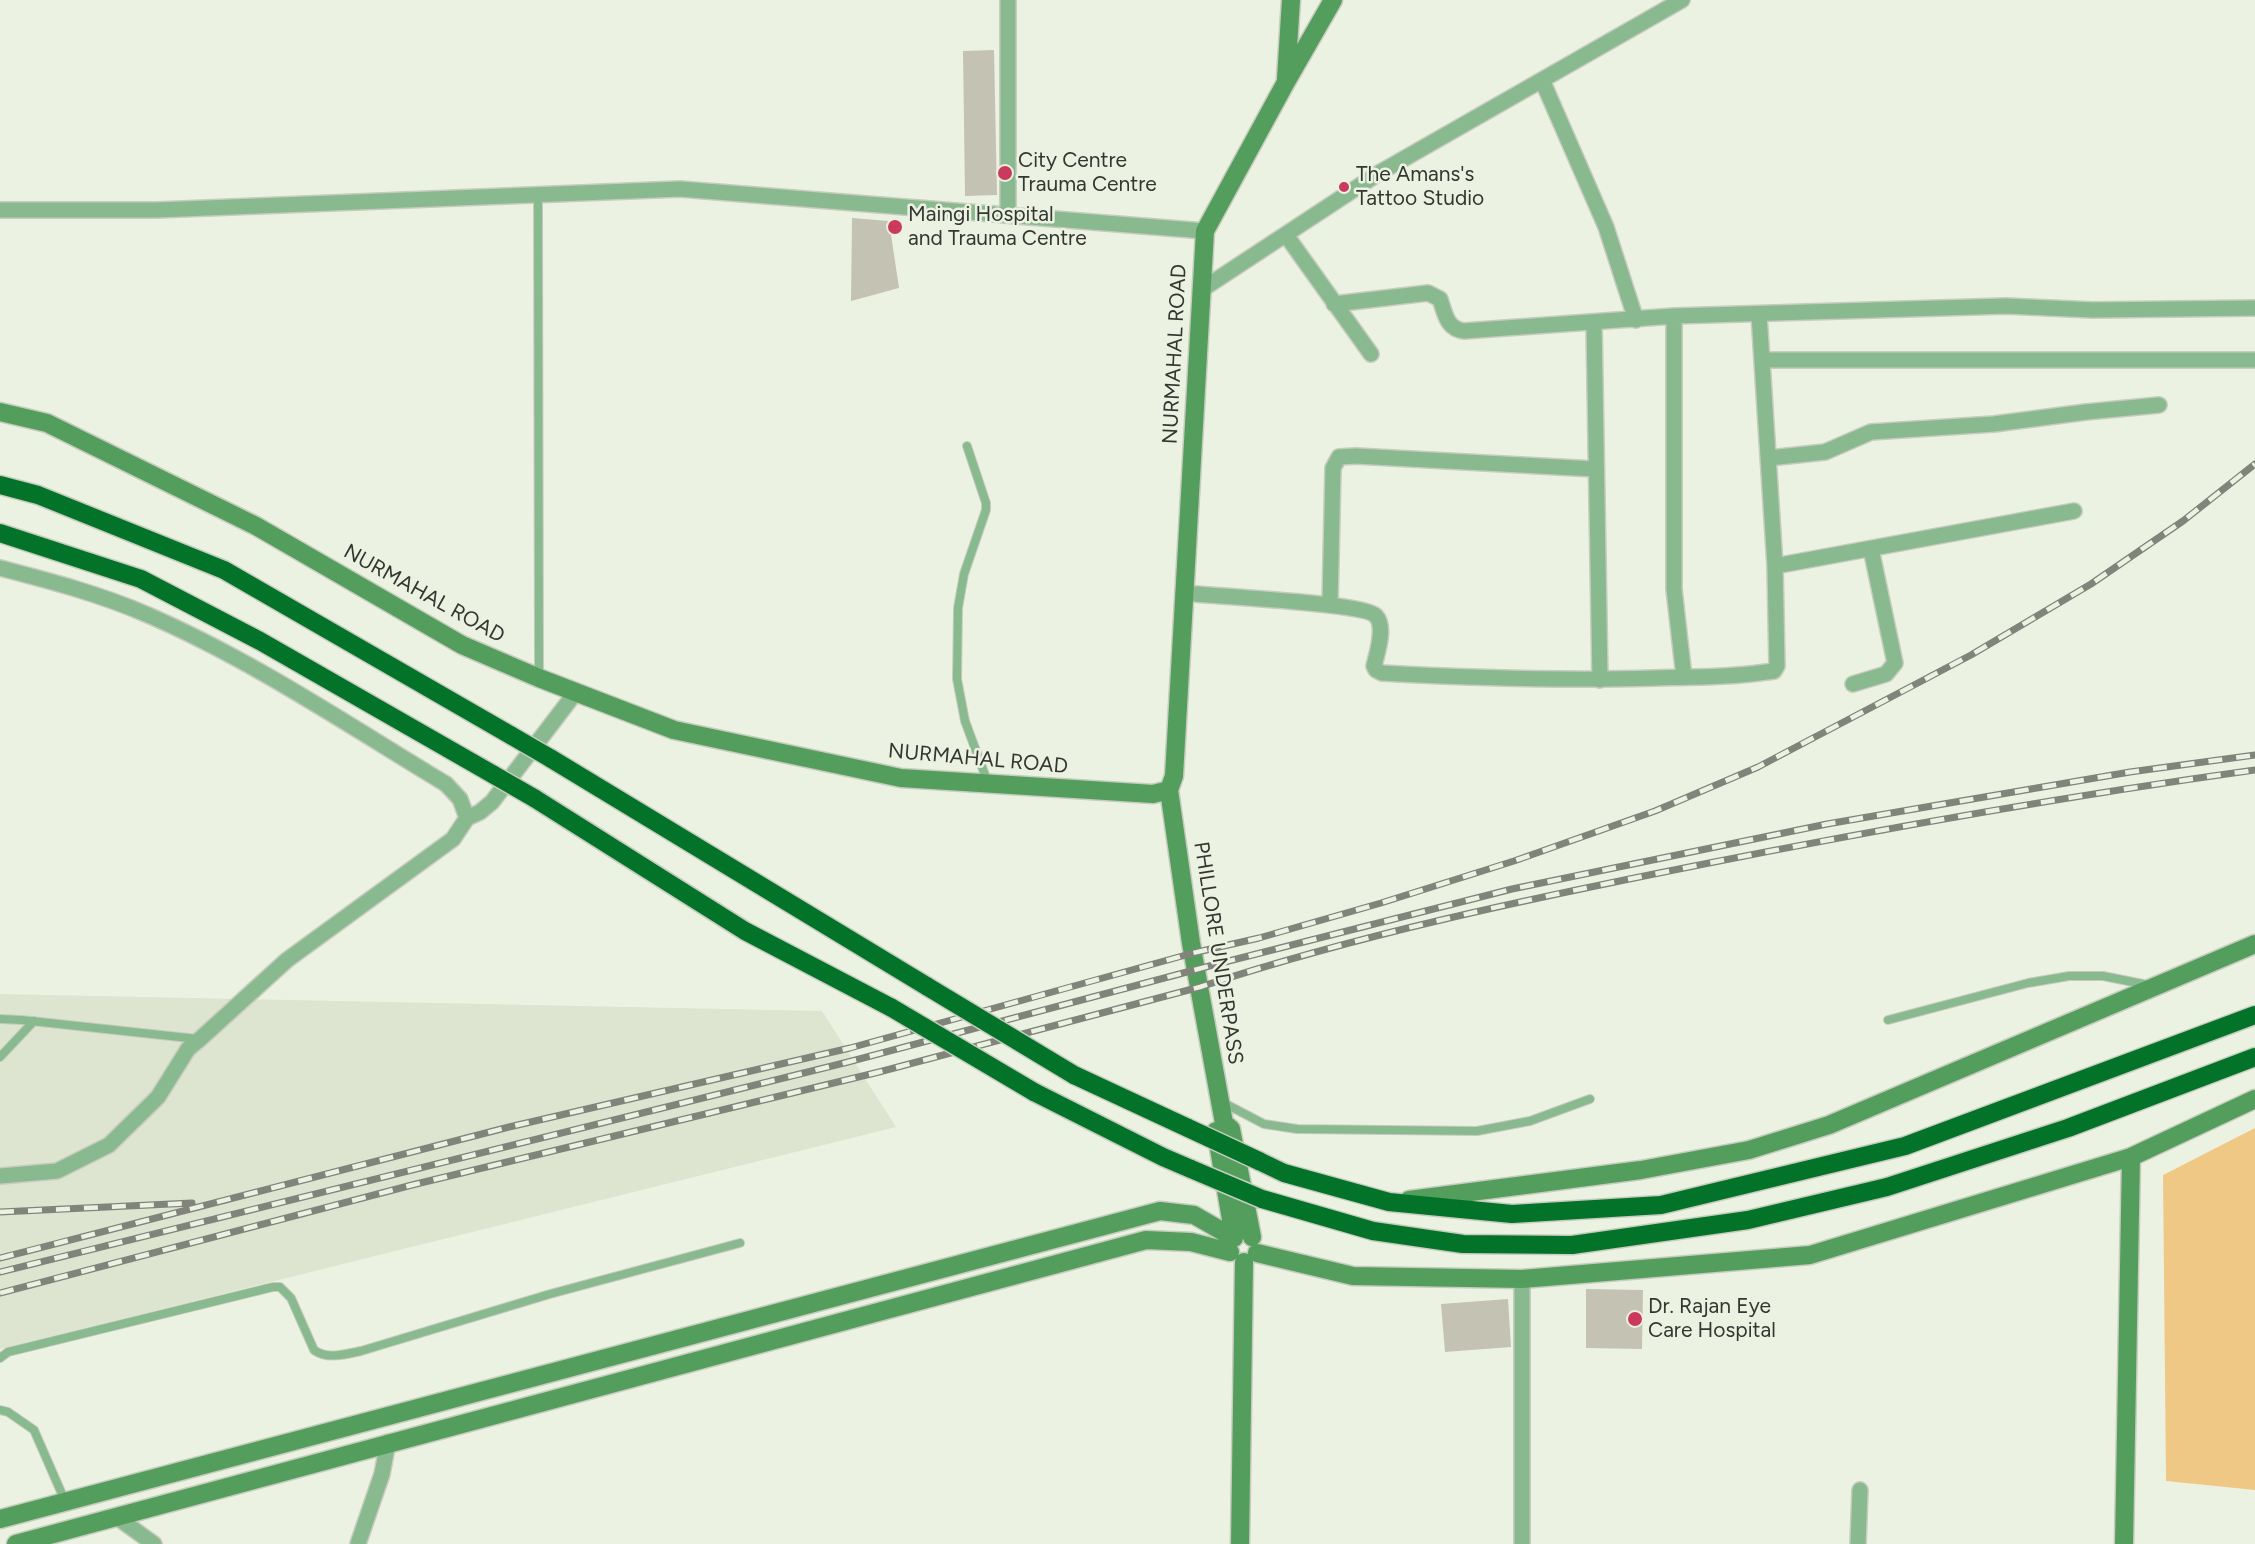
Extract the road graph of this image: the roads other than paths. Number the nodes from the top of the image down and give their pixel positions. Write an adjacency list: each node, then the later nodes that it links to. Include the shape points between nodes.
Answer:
1 (1008, 0): 9 (street)
2 (1291, 0): 6 (street)
3 (1334, 0): 6 (street, NURMAHAL ROAD)
4 (1682, 0): 5 (street)
5 (1542, 80): 11 (street, via 1380,173); 17 (street, via 1606,227)
6 (1286, 82): 10 (street, NURMAHAL ROAD)
7 (538, 195): 8 (street, via 157,210); 9 (street, via 680,189); 36 (lane)
8 (0, 210)
9 (1008, 215): 10 (street)
10 (1205, 231): 12 (street, NURMAHAL ROAD)
11 (1286, 235): 12 (street); 13 (street)
12 (1201, 291): 33 (street, NURMAHAL ROAD)
13 (1334, 304): 18 (street, via 1428,293 1440,299 1449,324 1458,330); 19 (street)
14 (2255, 308): 15 (street, via 2093,310 2006,306)
15 (1759, 314): 16 (street); 20 (street)
16 (1674, 316): 17 (street); 35 (street, via 1674,589)
17 (1636, 320): 18 (street)
18 (1594, 323): 26 (street)
19 (1371, 354)
20 (1763, 360): 21 (street); 25 (street)
21 (2255, 360)
22 (2158, 405): 25 (street, via 1994,424 1871,432 1825,452)
23 (0, 412): 36 (street, NURMAHAL ROAD, via 47,423 159,477 256,526 462,645)
24 (967, 446): 40 (lane, via 986,510 964,574 958,608 957,679 965,721)
25 (1768, 458): 31 (street)
26 (1595, 469): 34 (street, via 1339,457 1333,468); 37 (street)
27 (0, 486): 57 (highway, bridge, via 38,495 224,570 550,758 1074,1075 1284,1173)
28 (2074, 512): 30 (street)
29 (0, 533): 51 (highway, bridge, via 141,579 260,641 534,798 745,931 892,1008 1034,1092 1163,1157 1262,1199 1373,1231 1463,1244 1572,1245 1748,1220 1887,1186 2068,1128)
30 (1870, 549): 31 (street); 38 (street, via 1895,663 1886,674)
31 (1775, 566): 35 (street, via 1776,668)
32 (0, 568): 42 (street, via 83,590 148,614 239,660 446,784 460,799)
33 (1183, 593): 34 (street); 41 (street, NURMAHAL ROAD, via 1174,776)
34 (1330, 604): 37 (street, via 1375,614 1380,622 1374,666 1378,672)
35 (1684, 677): 37 (street)
36 (539, 678): 39 (street, NURMAHAL ROAD)
37 (1600, 680)
38 (1853, 684)
39 (576, 692): 40 (street, NURMAHAL ROAD, via 685,732 901,778); 42 (street, via 492,802)
40 (988, 783): 41 (street, NURMAHAL ROAD, via 1153,794)
41 (1169, 790): 54 (street, PHILLORE UNDERPASS, via 1191,943)
42 (467, 818): 49 (street, via 453,839 287,960)
43 (2255, 944): 44 (street)
44 (2155, 986): 47 (lane, via 2103,976 2069,976); 57 (street, via 1829,1125 1749,1150 1630,1171)
45 (2255, 1015): 57 (highway, via 1905,1146 1661,1204 1512,1214)
46 (0, 1019): 48 (lane)
47 (1887, 1020)
48 (34, 1021): 49 (lane); 50 (lane)
49 (200, 1039): 56 (street, via 188,1049 158,1097 109,1145 57,1171)
50 (0, 1057)
51 (2255, 1057)
52 (1590, 1099): 54 (lane, via 1530,1121 1477,1131 1297,1129 1264,1124)
53 (2255, 1099): 55 (street)
54 (1220, 1101): 59 (street, PHILLORE UNDERPASS, via 1224,1123 1216,1131)
55 (2131, 1157): 60 (street, via 1810,1255); 75 (street)
56 (0, 1176)
57 (1389, 1202)
58 (740, 1243): 61 (lane, via 341,1355 320,1355 314,1350 291,1298 280,1287 273,1287 8,1352)
59 (1242, 1247): 60 (street, via 1353,1276); 63 (street, via 1146,1240); 65 (street, via 1194,1215 1160,1211); 72 (street)
60 (1522, 1279): 73 (street)
61 (0, 1358)
62 (0, 1410): 65 (lane, via 34,1430)
63 (388, 1443): 66 (street); 71 (street, via 382,1474)
64 (1860, 1490): 74 (street)
65 (66, 1502): 67 (street)
66 (118, 1518): 68 (street); 70 (street)
67 (0, 1519)
68 (70, 1537): 69 (street)
69 (16, 1544)
70 (154, 1544)
71 (358, 1544)
72 (1240, 1544)
73 (1522, 1544)
74 (1858, 1544)
75 (2124, 1544)

